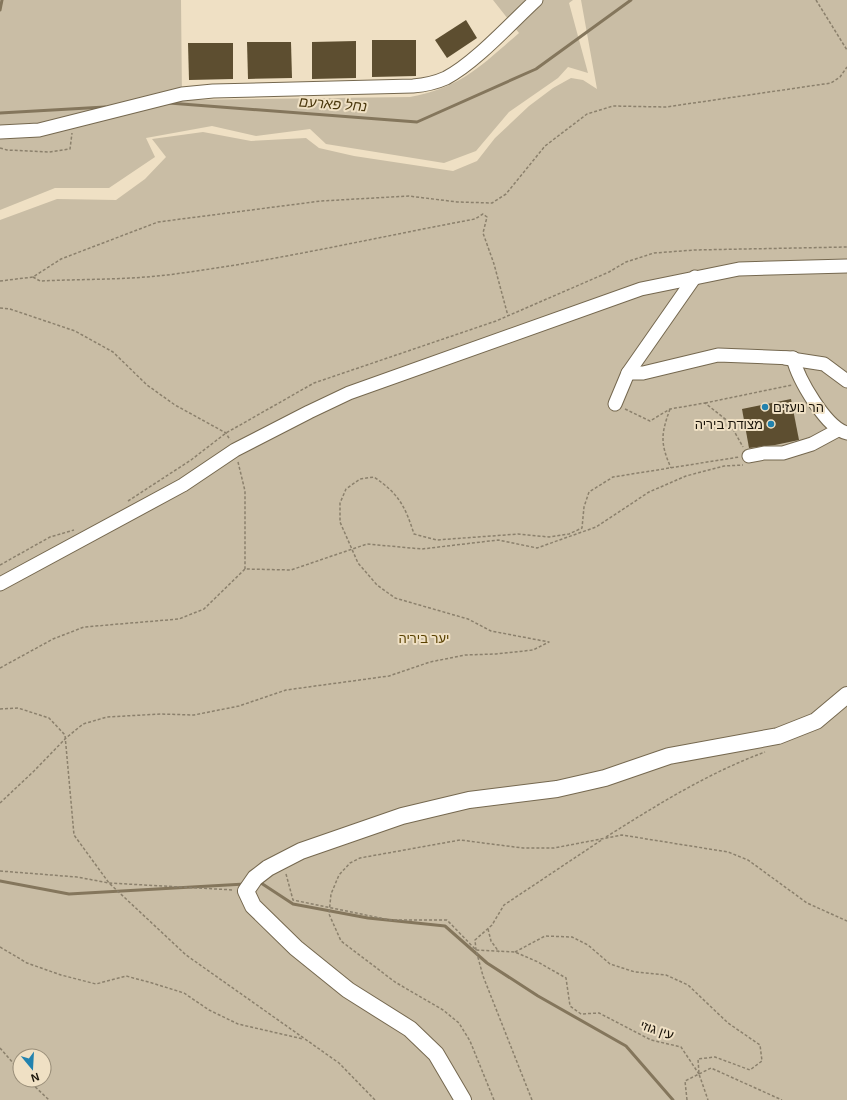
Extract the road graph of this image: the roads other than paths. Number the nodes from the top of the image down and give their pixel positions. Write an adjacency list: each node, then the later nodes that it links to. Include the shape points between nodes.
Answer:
1 (536, 0): 2 (street, via 473,58 446,78 431,84 182,94 74,123 38,130)
2 (0, 132)
3 (847, 266): 4 (street, via 739,269)
4 (694, 277): 7 (street); 12 (street, via 641,289 350,393 235,450 183,485)
5 (775, 357): 6 (street)
6 (793, 358): 7 (street, via 718,355 649,372); 8 (street, via 824,364); 10 (street, via 795,369 807,392)
7 (628, 373): 9 (street)
8 (847, 381)
9 (615, 404)
10 (843, 432): 11 (street, via 782,453)
11 (749, 456)
12 (0, 584)
13 (847, 695): 14 (main road, via 816,721 778,736 669,756 605,778 557,789 469,800 410,815 301,851 268,868 255,878 246,891 253,906 296,948 348,990 410,1029 436,1054)
14 (463, 1100)

